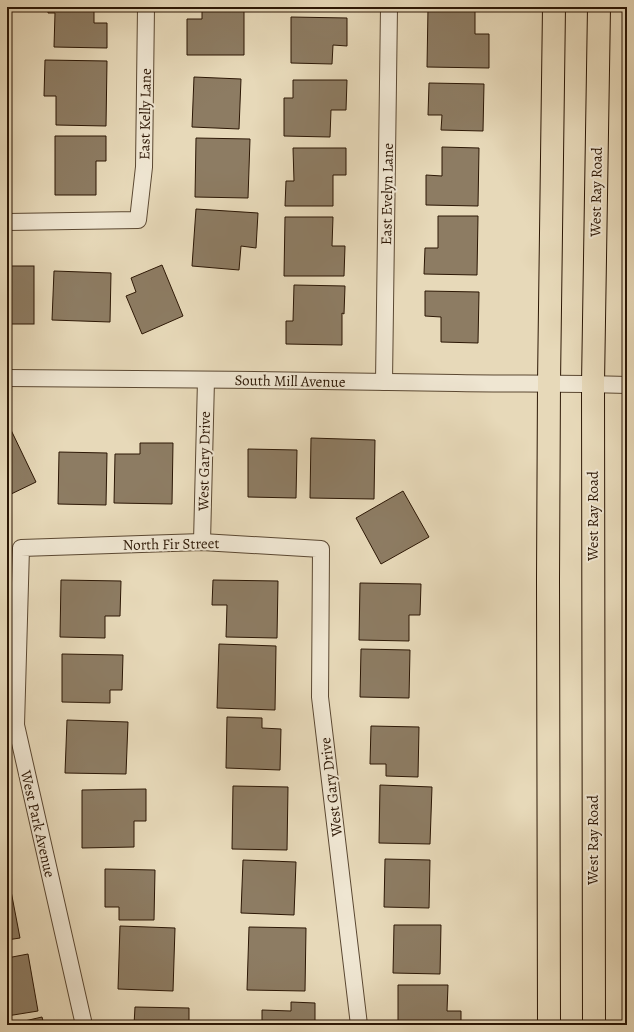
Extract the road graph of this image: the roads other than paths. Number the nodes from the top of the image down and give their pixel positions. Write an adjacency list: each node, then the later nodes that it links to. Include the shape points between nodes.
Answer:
1 (146, 7): 5 (street, East Kelly Lane, via 144,167 138,220)
2 (389, 7): 8 (street, East Evelyn Lane)
3 (554, 7): 9 (main road)
4 (599, 7): 10 (main road, West Ray Road)
5 (7, 222)
6 (7, 378): 7 (street, South Mill Avenue)
7 (206, 380): 8 (street, South Mill Avenue); 12 (street, West Gary Drive)
8 (384, 382): 9 (street, South Mill Avenue)
9 (549, 383): 10 (street, South Mill Avenue); 17 (main road)
10 (583, 384): 11 (street, South Mill Avenue); 18 (main road, West Ray Road)
11 (627, 386)
12 (202, 542): 13 (street, North Fir Street); 14 (street, North Fir Street)
13 (21, 548): 15 (street, West Park Avenue, via 16,725)
14 (320, 549): 16 (street, West Gary Drive, via 320,697)
15 (84, 1025)
16 (359, 1025)
17 (549, 1025)
18 (594, 1025)

